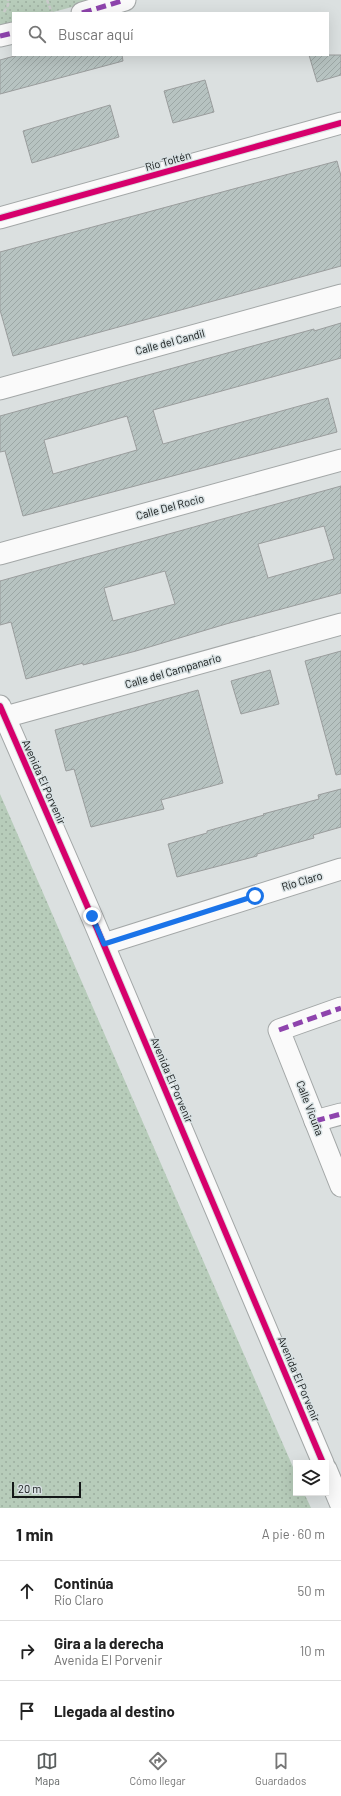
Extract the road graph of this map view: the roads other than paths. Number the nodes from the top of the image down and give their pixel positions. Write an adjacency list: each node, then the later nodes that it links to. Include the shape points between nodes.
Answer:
1 (125, 0): 2 (street)
2 (85, 12)
3 (12, 33): 4 (street)
4 (0, 36)
5 (341, 123): 6 (street, Río Toltén)
6 (0, 218)
7 (341, 295): 8 (street, Calle del Candil)
8 (0, 389)
9 (341, 460): 10 (street, Calle Del Rocio)
10 (0, 554)
11 (341, 624): 12 (street, Calle del Campanario)
12 (2, 712): 14 (street, Avenida El Porvenir)
13 (341, 869): 14 (street, Río Claro)
14 (104, 944): 19 (street, Avenida El Porvenir)
15 (341, 1008): 17 (street, Calle Vicuña, via 280,1030)
16 (341, 1114): 17 (street)
17 (315, 1122): 18 (street, Calle Vicuña)
18 (341, 1186)
19 (322, 1460)
20 (329, 1476): 21 (street)
21 (341, 1504)

